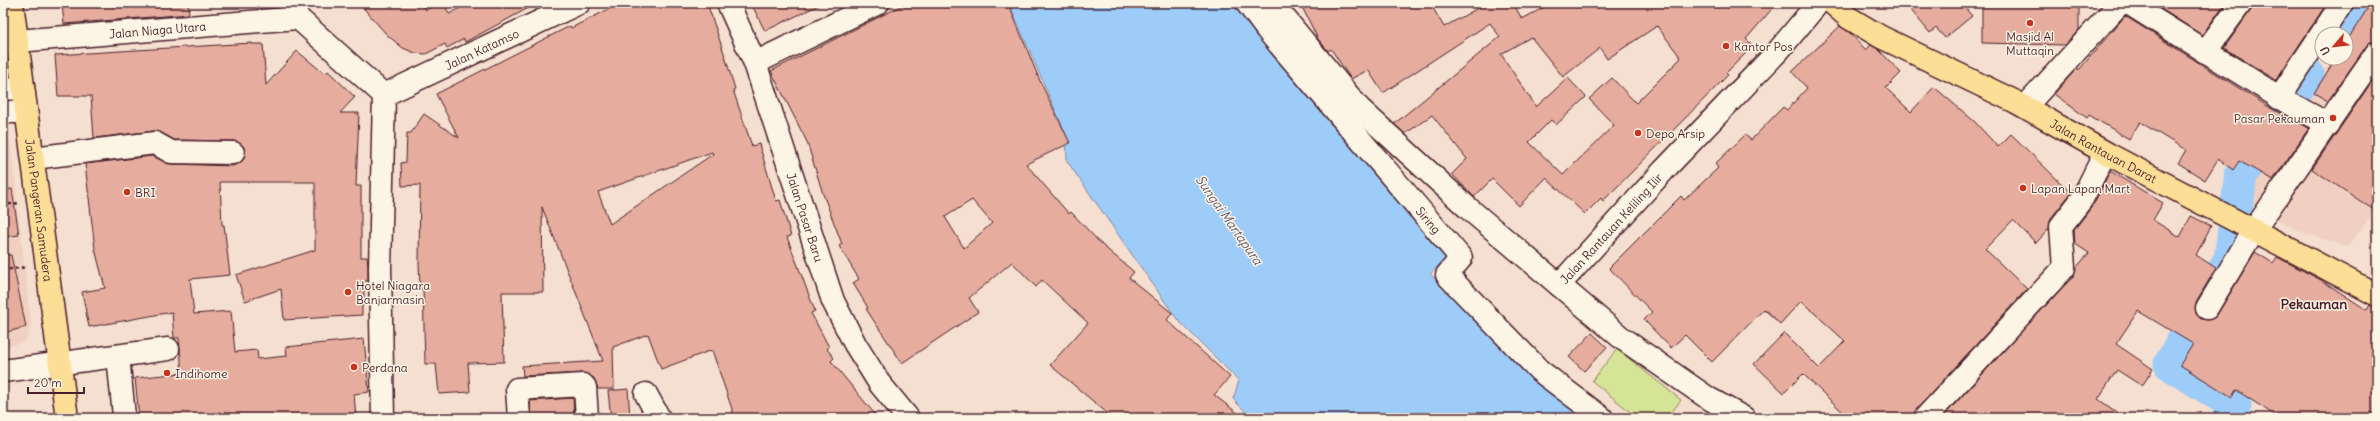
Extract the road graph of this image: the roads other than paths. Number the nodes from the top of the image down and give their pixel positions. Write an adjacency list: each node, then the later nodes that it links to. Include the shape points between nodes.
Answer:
1 (12, 3): 15 (main road, Jalan Pangeran Samudera)
2 (579, 3): 14 (street, Jalan Katamso)
3 (728, 3): 18 (street, Jalan Pasar Baru)
4 (878, 3): 18 (street)
5 (1247, 3): 45 (street, Siring, via 1267,30 1461,258 1447,276 1540,371)
6 (1272, 3): 30 (street, via 1360,108 1468,208)
7 (1818, 3): 30 (street, Jalan Rantauan Keliling Ilir, via 1779,50)
8 (1832, 3): 22 (main road, Jalan Rantauan Darat, via 1849,18 1881,37)
9 (2120, 3): 22 (street)
10 (2128, 3): 16 (street)
11 (2241, 3): 16 (street)
12 (2342, 3): 21 (street)
13 (294, 10): 15 (street, Jalan Niaga Utara); 20 (street)
14 (542, 10): 20 (street, Jalan Katamso)
15 (12, 31): 19 (main road, Jalan Pangeran Samudera)
16 (2205, 52): 21 (street)
17 (2377, 52): 25 (street)
18 (754, 63): 44 (street, Jalan Pasar Baru, via 832,301 872,371)
19 (13, 88): 24 (main road, Jalan Pangeran Samudera)
20 (384, 95): 40 (street, via 380,269)
21 (2288, 103): 25 (street)
22 (2025, 107): 27 (main road, Jalan Rantauan Darat)
23 (3, 112): 24 (street)
24 (26, 112): 28 (main road, Jalan Pangeran Samudera)
25 (2328, 124): 29 (street)
26 (233, 153): 28 (street, via 171,152 155,143)
27 (2105, 153): 29 (main road, Jalan Rantauan Darat); 47 (street, via 2082,199 2061,226 2064,268)
28 (33, 158): 35 (main road, Jalan Pangeran Samudera)
29 (2249, 228): 31 (main road, Jalan Rantauan Darat); 32 (street)
30 (1558, 285): 46 (street, Jalan Rantauan Keliling Ilir, via 1629,344 1708,398)
31 (2377, 295)
32 (2207, 308)
33 (168, 349): 34 (street)
34 (118, 356): 35 (street); 38 (street)
35 (60, 362): 36 (street); 39 (main road, Jalan Pangeran Samudera)
36 (3, 371)
37 (646, 394): 43 (street)
38 (124, 416)
39 (67, 418)
40 (383, 418)
41 (519, 418): 42 (street, via 517,388 583,385)
42 (587, 418)
43 (659, 418)
44 (908, 418)
45 (1602, 418)
46 (1744, 418)
47 (1925, 418)

